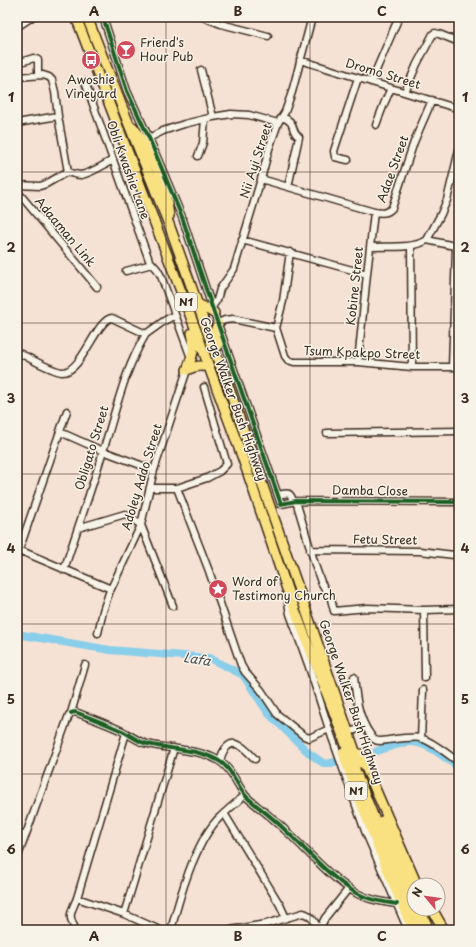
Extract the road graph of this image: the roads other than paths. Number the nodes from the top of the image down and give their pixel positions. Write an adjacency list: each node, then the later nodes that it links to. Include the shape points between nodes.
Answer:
1 (21, 17): 9 (main road)
2 (32, 17): 10 (street)
3 (76, 17): 49 (highway, George Walker Bush Highway / N1)
4 (87, 17): 53 (highway, George Walker Bush Highway / N1)
5 (103, 17): 32 (street, via 127,91)
6 (203, 17): 11 (street)
7 (312, 17): 13 (street, Nii Ayi Street)
8 (399, 17): 20 (street)
9 (17, 20)
10 (17, 27)
11 (268, 36)
12 (459, 42): 22 (street, via 433,34)
13 (300, 60): 18 (street, Dromo Street); 27 (street, Nii Ayi Street, via 292,92)
14 (17, 63): 16 (street, via 37,59)
15 (201, 70): 26 (street)
16 (38, 75): 17 (street); 25 (street, via 52,80)
17 (17, 77)
18 (358, 78): 20 (street, Dromo Street); 36 (street, via 334,151 335,157)
19 (85, 82): 35 (street, Obli Kwashie Lane)
20 (372, 82): 21 (street, Dromo Street)
21 (391, 88): 22 (street, Dromo Street); 31 (street)
22 (404, 92): 23 (street, Dromo Street)
23 (432, 100): 24 (street, Dromo Street); 42 (street, Adae Street, via 414,142 392,208 385,213)
24 (459, 109)
25 (58, 116): 29 (street); 37 (street)
26 (213, 117): 28 (street); 30 (street, via 231,114)
27 (282, 117): 30 (street, Nii Ayi Street); 40 (street, via 290,120 299,137)
28 (205, 119): 32 (street, via 163,131); 34 (street)
29 (17, 123)
30 (278, 123): 38 (street, Nii Ayi Street)
31 (376, 125)
32 (150, 138): 54 (street, via 182,217)
33 (459, 150): 44 (street, via 446,200)
34 (198, 156)
35 (113, 160): 37 (street, via 81,175); 48 (street, Obli Kwashie Lane)
36 (348, 160)
37 (68, 172): 39 (street, via 40,186)
38 (261, 179): 40 (street, Adae Street); 43 (street, Nii Ayi Street)
39 (17, 185)
40 (288, 187): 42 (street, Adae Street)
41 (17, 191): 52 (street, Adaaman Link)
42 (374, 212): 46 (street, Kobine Street)
43 (242, 240): 47 (street); 54 (street, Nii Ayi Street, via 234,269 220,289)
44 (427, 240): 45 (street); 64 (street, via 453,245 456,250)
45 (411, 246): 46 (street); 63 (street)
46 (370, 247): 51 (street, Kobine Street)
47 (290, 252): 51 (street); 57 (street, via 284,301)
48 (152, 264): 50 (street); 55 (street, via 161,276)
49 (171, 264): 60 (highway, via 173,279 193,335 194,353); 62 (highway, George Walker Bush Highway / N1)
50 (126, 271)
51 (367, 274): 61 (street, Kobine Street)
52 (97, 287)
53 (198, 304): 54 (highway); 67 (highway, George Walker Bush Highway / N1)
54 (213, 310): 56 (street)
55 (175, 315): 58 (street); 60 (street)
56 (218, 323): 57 (street, via 233,320); 67 (highway, via 215,336 225,367); 77 (street)
57 (276, 328): 61 (street, Tsum Kpakpo Street, via 288,360)
58 (146, 334): 59 (street, via 108,318 102,323 74,366 64,372 56,371); 73 (street, Obligato Street, via 137,349 118,399)
59 (17, 352)
60 (191, 360): 66 (highway)
61 (358, 362): 63 (street, Tsum Kpakpo Street)
62 (209, 367): 66 (highway, via 196,366); 87 (highway, George Walker Bush Highway / N1)
63 (412, 367): 64 (street, Tsum Kpakpo Street)
64 (452, 367): 65 (street, Tsum Kpakpo Street)
65 (459, 367)
66 (187, 370): 74 (street, Adoley Addo Street)
67 (226, 380): 100 (highway, George Walker Bush Highway / N1)
68 (204, 387): 76 (street, via 228,464 220,472)
69 (67, 411): 71 (street)
70 (459, 431): 72 (street)
71 (60, 432): 73 (street); 83 (street)
72 (327, 433)
73 (103, 451): 74 (street); 81 (street, Obligato Street)
74 (154, 470): 75 (street, Adoley Addo Street)
75 (150, 488): 76 (street); 80 (street, Adoley Addo Street)
76 (177, 488): 98 (street, via 245,672 277,714 304,736 309,738)
77 (278, 495): 78 (street, via 290,494); 78 (street, Damba Close, via 281,504)
78 (295, 501): 79 (street, Damba Close); 82 (street)
79 (459, 502)
80 (141, 525): 81 (street, via 125,514); 86 (street, Adoley Addo Street); 88 (street)
81 (78, 528): 85 (street, Obligato Street)
82 (310, 550): 84 (street, Fetu Street, via 420,551); 90 (street, via 334,611 367,608)
83 (18, 554): 85 (street)
84 (459, 557)
85 (64, 570): 86 (street)
86 (111, 589): 91 (street, Adoley Addo Street)
87 (287, 589): 98 (street, George Walker Bush Highway, via 290,614); 112 (highway, George Walker Bush Highway / N1, via 360,783)
88 (172, 606)
89 (459, 609): 90 (street)
90 (424, 610): 94 (street)
91 (98, 633)
92 (85, 665): 96 (street)
93 (354, 677): 97 (street, via 358,707)
94 (425, 678)
95 (423, 690): 101 (street)
96 (71, 713): 99 (street, via 75,712); 109 (street)
97 (365, 727): 100 (street); 101 (street, via 376,741)
98 (329, 729): 112 (street, George Walker Bush Highway, via 365,830)
99 (126, 733): 102 (street, via 144,743); 113 (street)
100 (350, 736): 112 (highway, George Walker Bush Highway / N1)
101 (421, 738): 105 (street)
102 (174, 748): 104 (street); 114 (street)
103 (256, 760): 104 (street, via 239,745 230,744)
104 (220, 761): 106 (street, via 229,769)
105 (459, 762)
106 (245, 795): 107 (street); 111 (street, via 290,834 329,873)
107 (224, 814): 117 (street); 121 (street, via 216,821 200,845)
108 (17, 833): 109 (street)
109 (25, 836): 110 (street)
110 (17, 859)
111 (349, 888): 112 (street, via 376,900); 123 (street, via 325,918)
112 (405, 893): 124 (street, George Walker Bush Highway); 125 (highway, N1); 126 (highway, George Walker Bush Highway / N1)
113 (76, 898): 114 (street); 119 (street, via 70,915)
114 (124, 914): 120 (street)
115 (423, 917): 127 (highway)
116 (437, 917): 118 (highway)
117 (286, 918): 122 (street); 123 (street, via 307,914)
118 (444, 928)
119 (76, 930)
120 (160, 930)
121 (171, 930)
122 (230, 930)
123 (319, 930)
124 (408, 930)
125 (413, 930)
126 (421, 930)
127 (429, 930)

